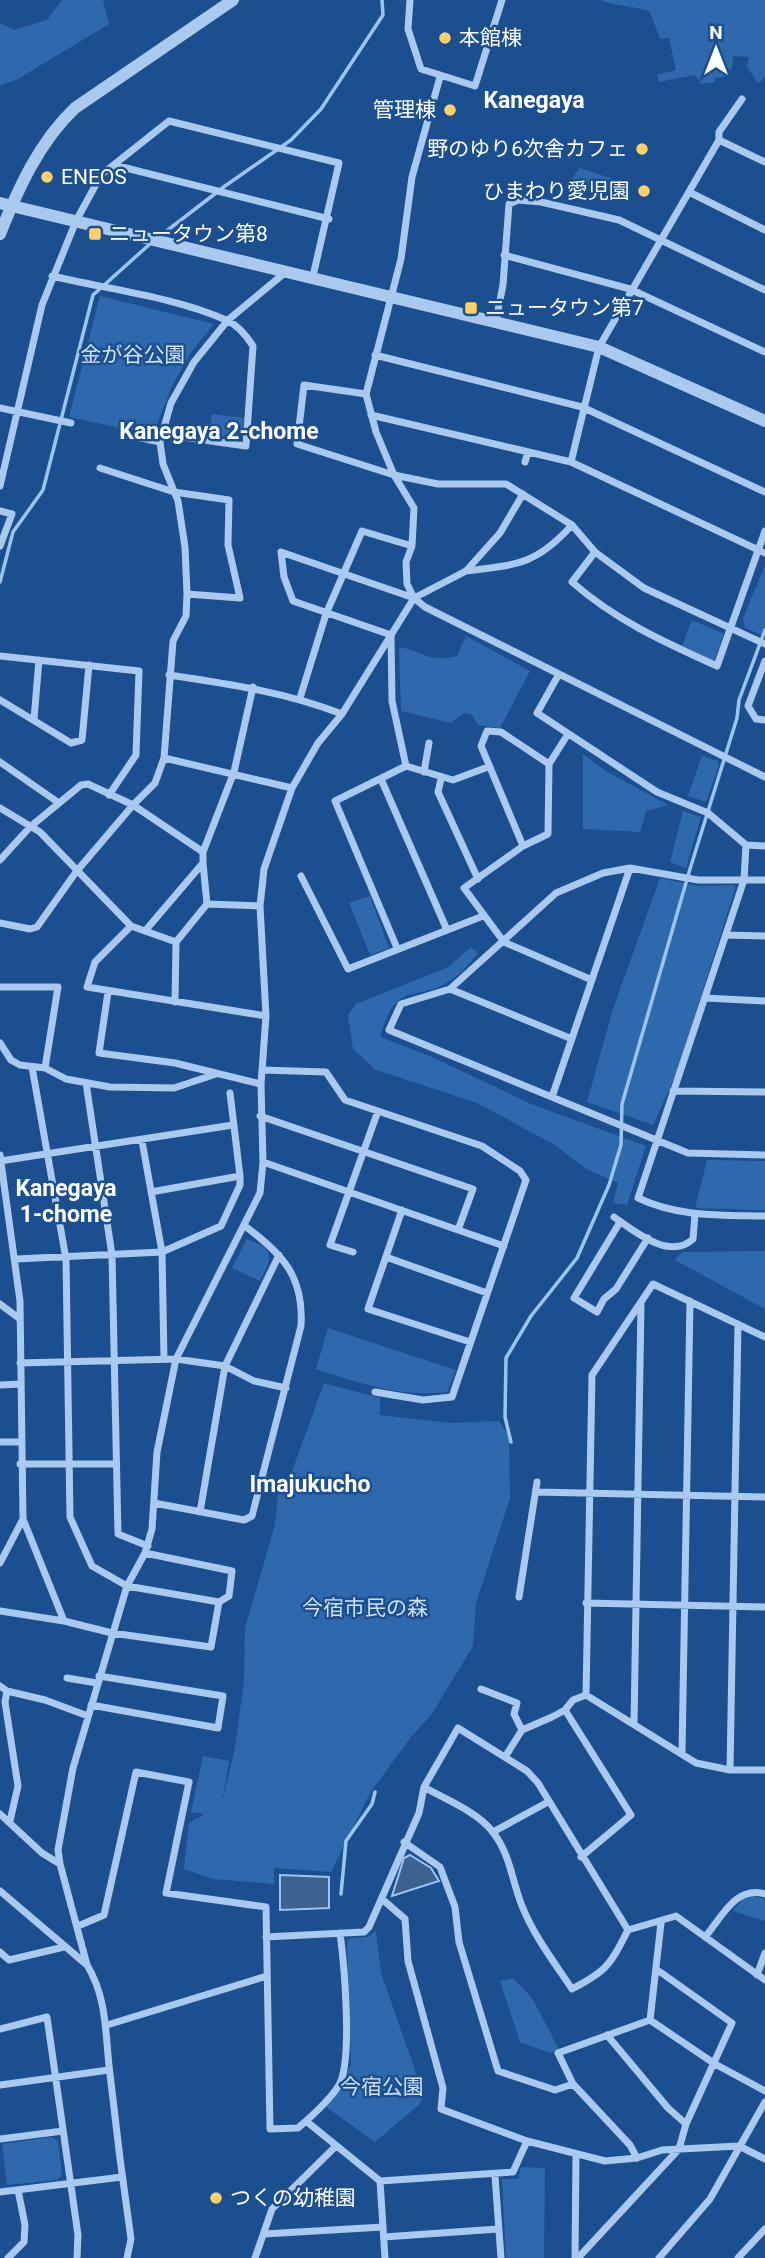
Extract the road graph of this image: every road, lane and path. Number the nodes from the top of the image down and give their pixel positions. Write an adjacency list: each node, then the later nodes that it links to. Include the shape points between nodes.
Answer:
1 (233, 0): 10 (street, via 69,115 49,137)
2 (410, 0): 4 (street, via 408,29 417,62 421,69)
3 (502, 0): 4 (street, via 475,86)
4 (440, 77): 22 (street, via 412,177)
5 (742, 99): 6 (street)
6 (719, 139): 7 (street); 9 (street)
7 (765, 162)
8 (114, 165): 11 (street); 11 (street, via 169,121 339,163); 12 (street, via 101,174)
9 (689, 192): 13 (street); 15 (street)
10 (6, 204): 12 (street); 14 (street)
11 (329, 219): 19 (street)
12 (76, 221): 17 (street); 18 (street)
13 (765, 230)
14 (0, 234)
15 (659, 239): 16 (street, via 620,220 518,200 509,204); 20 (street); 21 (street)
16 (504, 255): 20 (street); 24 (street)
17 (288, 271): 19 (street); 23 (street)
18 (52, 276): 23 (street); 31 (street)
19 (313, 276): 22 (street)
20 (630, 289): 25 (street); 26 (street)
21 (765, 290)
22 (391, 296): 24 (street); 27 (street)
23 (228, 320): 36 (street, via 181,382); 36 (street, via 253,346 246,446)
24 (496, 320): 25 (street)
25 (599, 346): 29 (street); 33 (street)
26 (765, 352)
27 (375, 355): 28 (street); 29 (street)
28 (366, 394): 32 (street); 41 (street, via 304,385 298,444)
29 (582, 407): 39 (street); 46 (street)
30 (0, 408): 31 (street)
31 (18, 412): 34 (street); 43 (street)
32 (371, 415): 37 (street); 41 (street)
33 (765, 421)
34 (71, 423)
35 (122, 434): 36 (street)
36 (161, 438): 44 (street, via 163,464)
37 (528, 452): 38 (street); 39 (street)
38 (525, 463)
39 (571, 463): 52 (street)
40 (100, 468): 44 (street)
41 (394, 475): 45 (street, via 438,484 506,484); 51 (street, via 414,508)
42 (519, 480): 45 (street)
43 (0, 485)
44 (174, 492): 56 (street, via 185,547); 56 (street, via 229,500 228,545 240,598)
45 (519, 492): 48 (street); 55 (street, via 500,533)
46 (765, 492)
47 (0, 511): 50 (street, via 12,514)
48 (572, 525): 53 (street); 55 (street, via 533,559)
49 (765, 531): 52 (street)
50 (0, 546)
51 (412, 546): 54 (street, via 362,531); 57 (street, via 406,562 407,584)
52 (762, 551): 59 (street)
53 (595, 552): 59 (street, via 644,588); 59 (street, via 572,582 641,632 717,666)
54 (343, 571): 57 (street); 58 (street); 58 (street, via 281,552 293,601)
55 (466, 571): 57 (street)
56 (187, 594): 67 (street, via 186,616 173,641)
57 (414, 598): 60 (street); 66 (street)
58 (326, 614): 60 (street); 69 (street)
59 (731, 630): 61 (street)
60 (391, 635): 71 (street); 79 (street, via 392,701)
61 (765, 644)
62 (0, 656): 63 (street)
63 (39, 660): 65 (street); 72 (street)
64 (765, 661): 73 (street, via 748,706 756,719)
65 (89, 665): 72 (street, via 82,740 71,743); 87 (street, via 139,671 136,755)
66 (559, 674): 74 (street, via 537,713); 83 (street)
67 (169, 675): 68 (street); 76 (street)
68 (253, 687): 69 (street); 81 (street)
69 (300, 698): 71 (street)
70 (0, 700): 72 (street)
71 (342, 714): 86 (street, via 318,743)
72 (34, 719)
73 (765, 720)
74 (568, 733): 78 (street); 92 (street, via 657,792 708,813)
75 (429, 743): 82 (street)
76 (164, 758): 81 (street); 89 (street, via 155,783)
77 (0, 762): 88 (street)
78 (549, 764): 80 (street, via 500,732 487,731 481,746); 93 (street, via 548,834)
79 (406, 766): 82 (street); 84 (street)
80 (488, 767): 85 (street, via 453,780); 93 (street)
81 (234, 772): 86 (street); 95 (street)
82 (424, 772): 85 (street)
83 (765, 778)
84 (381, 779): 109 (street); 115 (street, via 335,802)
85 (441, 779): 101 (street, via 438,792)
86 (292, 788): 105 (street, via 264,869)
87 (108, 795): 88 (street, via 81,785); 89 (street)
88 (59, 803): 91 (street)
89 (132, 805): 95 (street); 99 (street)
90 (0, 808): 91 (street)
91 (30, 827): 96 (street); 99 (street)
92 (746, 845): 94 (street); 102 (street)
93 (523, 846): 101 (street)
94 (765, 846)
95 (203, 852): 97 (street)
96 (0, 860)
97 (203, 863): 104 (street); 110 (street)
98 (630, 868): 102 (street, via 698,880); 114 (street, via 603,873 556,894); 116 (street)
99 (76, 872): 107 (street, via 37,927); 108 (street)
100 (301, 876): 115 (street, via 348,969)
101 (478, 879): 106 (street, via 464,888)
102 (744, 880): 103 (street); 111 (street)
103 (765, 880)
104 (207, 904): 105 (street); 113 (street)
105 (260, 906): 123 (street)
106 (482, 916): 109 (street); 114 (street)
107 (0, 923)
108 (131, 926): 110 (street); 119 (street, via 95,962 87,987)
109 (447, 930): 115 (street)
110 (145, 931): 113 (street)
111 (726, 935): 112 (street); 120 (street)
112 (765, 936)
113 (176, 942): 122 (street)
114 (504, 942): 116 (street); 118 (street)
115 (397, 948)
116 (592, 980): 124 (street)
117 (0, 987): 127 (street, via 58,987)
118 (450, 989): 124 (street); 135 (street, via 401,1004 389,1030)
119 (107, 992): 122 (street); 129 (street, via 99,1052)
120 (705, 998): 121 (street); 132 (street)
121 (765, 1000)
122 (175, 1002): 123 (street)
123 (266, 1016): 128 (street)
124 (572, 1039): 135 (street)
125 (0, 1043): 126 (street, via 12,1060)
126 (32, 1067): 127 (street); 143 (street)
127 (45, 1068): 130 (street)
128 (262, 1070): 131 (street); 136 (street, via 326,1072 345,1100)
129 (216, 1074): 130 (street, via 152,1090); 131 (street)
130 (86, 1083): 141 (street)
131 (261, 1084): 137 (street)
132 (673, 1091): 133 (street); 139 (street)
133 (765, 1091)
134 (230, 1093): 138 (street)
135 (552, 1097): 139 (street)
136 (378, 1111): 142 (street); 157 (street, via 482,1146 520,1171 526,1180)
137 (260, 1116): 142 (street); 147 (street)
138 (233, 1125): 140 (street); 148 (street)
139 (657, 1140): 145 (street, via 688,1153); 152 (street, via 638,1198 662,1209)
140 (142, 1141): 141 (street); 149 (street)
141 (96, 1146): 143 (street); 160 (street)
142 (363, 1152): 150 (street); 155 (street, via 473,1189)
143 (48, 1153): 146 (street); 164 (street)
144 (0, 1154): 146 (street)
145 (765, 1156)
146 (0, 1161): 163 (street)
147 (263, 1161): 150 (street); 154 (street, via 260,1193)
148 (240, 1176): 149 (street); 158 (street, via 221,1226)
149 (151, 1192): 158 (street)
150 (349, 1192): 151 (street); 159 (street, via 330,1245)
151 (402, 1210): 155 (street); 162 (street)
152 (695, 1214): 153 (street); 156 (street, via 689,1243 661,1246)
153 (765, 1216)
154 (246, 1226): 161 (street); 174 (street)
155 (458, 1230): 157 (street)
156 (648, 1238): 156 (street, via 617,1219 574,1298 597,1312)
157 (504, 1246): 165 (street)
158 (162, 1252): 160 (street); 173 (street)
159 (353, 1252)
160 (112, 1255): 164 (street); 176 (street)
161 (279, 1255): 178 (street); 181 (street, via 290,1269 302,1307)
162 (386, 1257): 165 (street); 172 (street, via 368,1309)
163 (16, 1259): 164 (street); 169 (street)
164 (66, 1259): 175 (street)
165 (487, 1293): 172 (street)
166 (690, 1301): 167 (street, via 653,1284); 170 (street); 192 (street)
167 (641, 1303): 190 (street, via 593,1375); 191 (street)
168 (0, 1304): 169 (street)
169 (20, 1320): 177 (street)
170 (738, 1324): 171 (street); 193 (street)
171 (765, 1337)
172 (470, 1342): 182 (street, via 452,1397 423,1400)
173 (164, 1359): 174 (street); 176 (street)
174 (176, 1359): 178 (street); 195 (street, via 157,1452)
175 (67, 1362): 176 (street); 177 (street); 186 (street)
176 (113, 1362): 187 (street)
177 (20, 1363): 179 (street)
178 (225, 1366): 181 (street, via 254,1381); 196 (street)
179 (21, 1384): 180 (street); 184 (street)
180 (0, 1385)
181 (286, 1388): 196 (street, via 252,1516 244,1520)
182 (375, 1392)
183 (0, 1442): 184 (street)
184 (21, 1442): 185 (street)
185 (20, 1464): 186 (street); 197 (street)
186 (69, 1464): 187 (street); 200 (street, via 70,1517 92,1566)
187 (116, 1464): 198 (street, via 118,1534)
188 (537, 1482): 189 (street)
189 (536, 1492): 190 (street); 201 (street)
190 (589, 1493): 191 (street); 203 (street)
191 (638, 1494): 192 (street); 204 (street)
192 (687, 1495): 193 (street); 205 (street)
193 (735, 1496): 194 (street); 206 (street)
194 (765, 1497)
195 (155, 1503): 196 (street); 198 (street)
196 (200, 1512)
197 (23, 1519): 199 (street); 209 (street)
198 (146, 1550): 200 (street); 202 (street, via 232,1571 229,1597)
199 (0, 1563)
200 (127, 1587): 202 (street); 210 (street)
201 (519, 1597)
202 (219, 1602): 210 (street, via 211,1647)
203 (586, 1603): 204 (street); 215 (street)
204 (636, 1604): 205 (street); 219 (street)
205 (685, 1605): 206 (street); 221 (street)
206 (733, 1606): 207 (street); 223 (street)
207 (765, 1607)
208 (0, 1611): 209 (street)
209 (64, 1621): 210 (street)
210 (112, 1633): 212 (street)
211 (67, 1678): 212 (street)
212 (98, 1680): 216 (street); 216 (street, via 223,1696 218,1728)
213 (3, 1689): 218 (street); 228 (street, via 18,1786)
214 (481, 1689): 220 (street, via 517,1703 514,1714)
215 (586, 1695): 217 (street); 219 (street)
216 (91, 1705): 218 (street)
217 (565, 1710): 220 (street); 231 (street, via 631,1815)
218 (88, 1716): 232 (street, via 63,1815)
219 (634, 1724): 221 (street)
220 (522, 1730): 222 (street)
221 (682, 1753): 223 (street, via 696,1763)
222 (505, 1757): 225 (street, via 458,1728); 226 (street, via 527,1771)
223 (730, 1770): 224 (street)
224 (765, 1770)
225 (424, 1787): 229 (street); 230 (street, via 419,1813)
226 (548, 1802): 229 (street); 231 (street)
227 (0, 1814): 228 (street)
228 (10, 1821): 232 (street)
229 (494, 1832): 238 (street, via 509,1860 531,1926 572,1989 601,1974)
230 (404, 1842): 235 (street); 257 (street, via 440,1867 498,2071 555,2090)
231 (581, 1857): 238 (street)
232 (60, 1864): 237 (street)
233 (0, 1891): 242 (street)
234 (765, 1894): 241 (street, via 739,1895)
235 (382, 1899): 239 (street, via 364,1932); 265 (street, via 405,1919 408,1961 443,2088 441,2109)
236 (661, 1923): 238 (street); 241 (street, via 676,1916); 246 (street)
237 (78, 1926): 240 (street, via 104,1914 136,1772 190,1782 166,1893 266,1907); 245 (street)
238 (628, 1930)
239 (340, 1933): 240 (street); 261 (street, via 347,2046 344,2073)
240 (266, 1937): 248 (street)
241 (705, 1937): 247 (street)
242 (64, 1947): 243 (street, via 9,1961); 245 (street)
243 (0, 1952)
244 (765, 1954): 247 (street)
245 (87, 1965): 251 (street)
246 (656, 1969): 250 (street); 254 (street, via 732,2023)
247 (757, 1975): 249 (street)
248 (267, 1976): 251 (street); 261 (street, via 270,2129 298,2128)
249 (765, 1980)
250 (650, 2020): 253 (street); 254 (street)
251 (107, 2025): 255 (street)
252 (0, 2029): 256 (street, via 47,2017)
253 (607, 2035): 257 (street, via 558,2053); 262 (street)
254 (715, 2064): 259 (street); 262 (street)
255 (109, 2070): 256 (street); 273 (street)
256 (54, 2077): 258 (street); 263 (street)
257 (573, 2084): 270 (street, via 631,2145)
258 (0, 2085)
259 (765, 2091)
260 (765, 2102): 266 (street)
261 (306, 2121): 267 (street)
262 (686, 2124): 268 (street)
263 (63, 2131): 264 (street); 275 (street)
264 (0, 2139)
265 (527, 2141): 269 (street); 272 (street, via 513,2172)
266 (739, 2146): 268 (street); 271 (street); 291 (street, via 710,2199)
267 (335, 2147): 274 (street); 281 (street, via 272,2210)
268 (679, 2150): 270 (street); 290 (street)
269 (576, 2154): 270 (street, via 605,2161); 290 (street)
270 (636, 2158)
271 (765, 2159)
272 (495, 2176): 274 (street); 279 (street)
273 (122, 2177): 275 (street); 286 (street, via 131,2239)
274 (380, 2181): 278 (street)
275 (70, 2184): 276 (street); 285 (street)
276 (18, 2190): 277 (street); 284 (street, via 24,2242)
277 (0, 2192)
278 (383, 2227): 281 (street); 282 (street)
279 (498, 2229): 282 (street); 289 (street)
280 (765, 2229): 283 (street)
281 (264, 2234): 287 (street)
282 (384, 2237): 288 (street)
283 (742, 2257)
284 (8, 2258)
285 (77, 2258)
286 (127, 2258)
287 (255, 2258)
288 (385, 2258)
289 (501, 2258)
290 (576, 2258)
291 (659, 2258)

